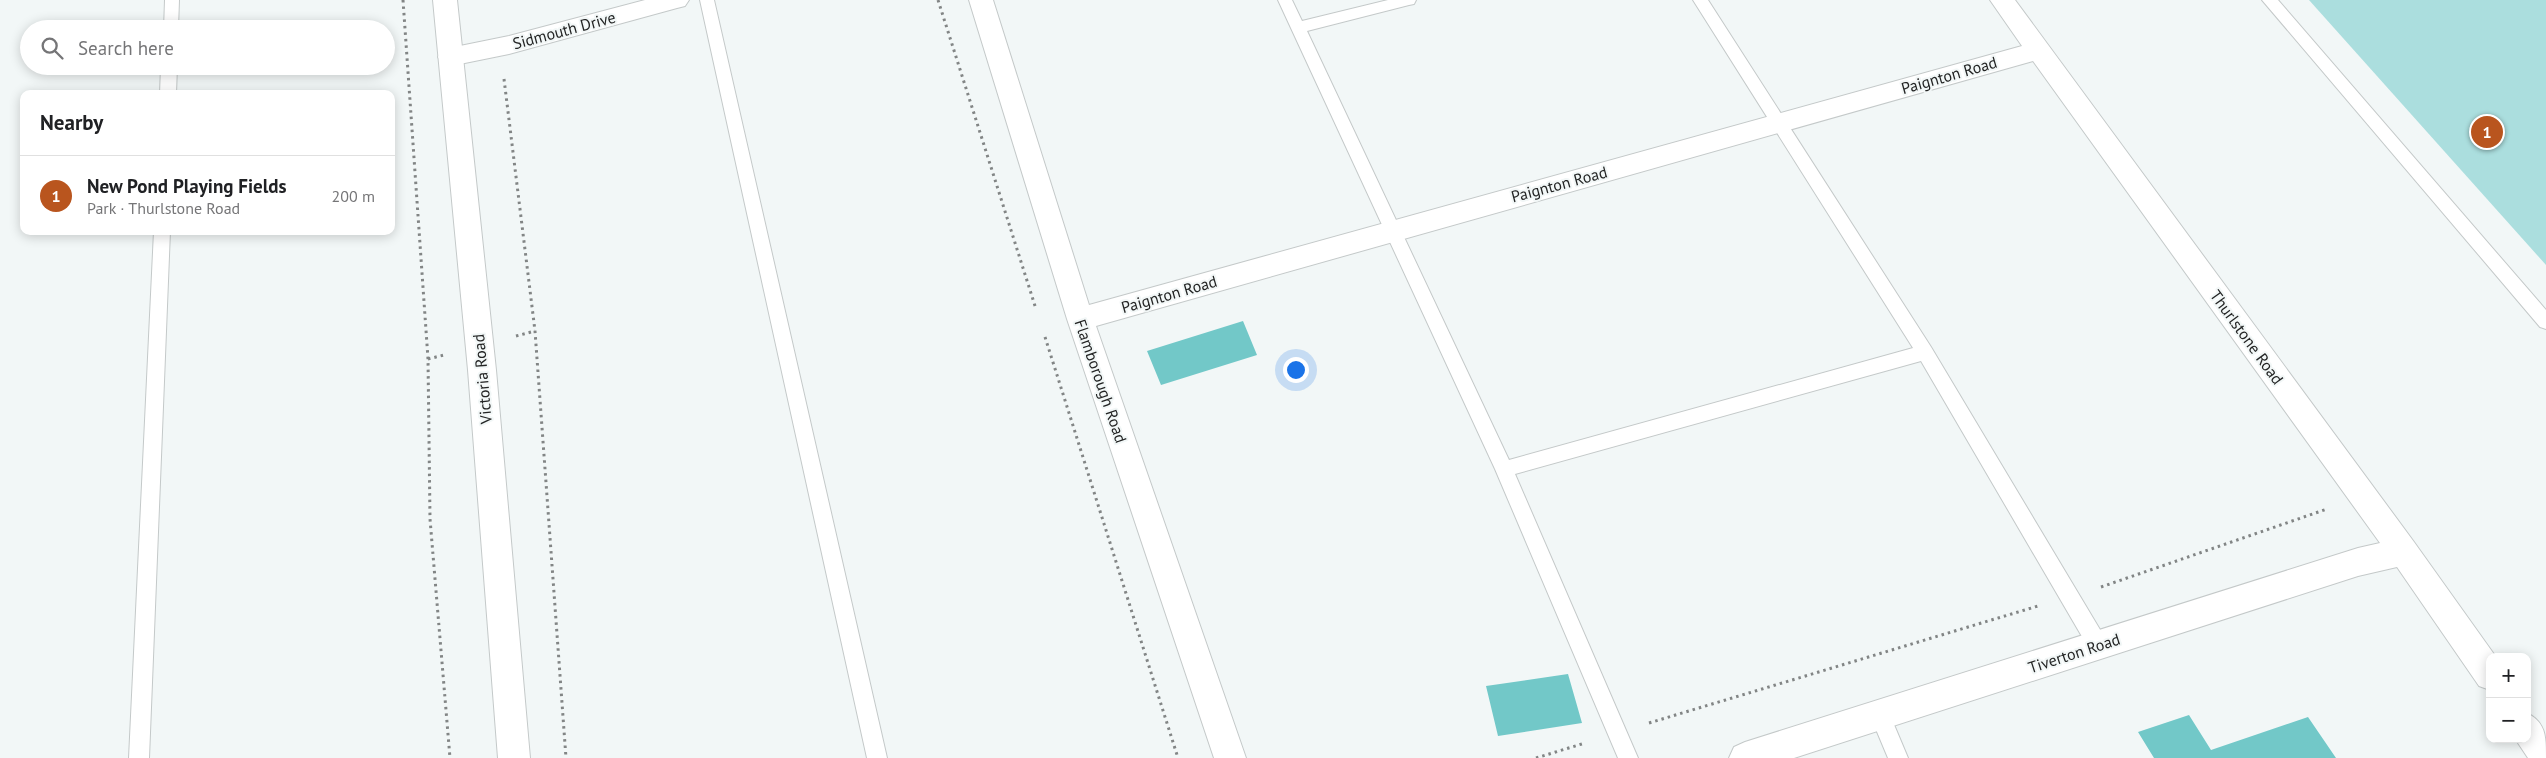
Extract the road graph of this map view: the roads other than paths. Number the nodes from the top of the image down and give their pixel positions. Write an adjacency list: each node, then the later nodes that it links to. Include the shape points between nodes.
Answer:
1 (172, 0): 11 (lane)
2 (445, 0): 14 (street, Victoria Road)
3 (678, 0): 14 (street, Sidmouth Drive, via 509,45)
4 (707, 0): 32 (lane)
5 (981, 0): 20 (street, Flamborough Road)
6 (1285, 0): 12 (lane)
7 (1409, 0): 12 (lane)
8 (1700, 0): 17 (lane)
9 (2002, 0): 13 (street, Thurlstone Road)
10 (2269, 0): 21 (lane)
11 (171, 20)
12 (1298, 28): 18 (lane)
13 (2039, 50): 17 (street, Paignton Road); 24 (street, Thurlstone Road)
14 (450, 57): 31 (street, Victoria Road, via 482,370)
15 (169, 75): 16 (lane)
16 (168, 90)
17 (1780, 122): 18 (street, Paignton Road); 22 (lane)
18 (1392, 230): 20 (street, Paignton Road); 23 (lane)
19 (162, 235): 30 (lane)
20 (1080, 319): 33 (street, Flamborough Road)
21 (2546, 322)
22 (1924, 352): 23 (lane); 25 (lane)
23 (1504, 469): 34 (lane)
24 (2404, 552): 25 (street, Tiverton Road, via 2358,562); 26 (street, Thurlstone Road)
25 (2098, 645): 27 (street, Tiverton Road)
26 (2486, 669)
27 (1880, 715): 35 (street, Tiverton Road); 36 (lane)
28 (2531, 735): 29 (street)
29 (2546, 756)
30 (139, 758)
31 (514, 758)
32 (877, 758)
33 (1230, 758)
34 (1628, 758)
35 (1745, 758)
36 (1898, 758)

